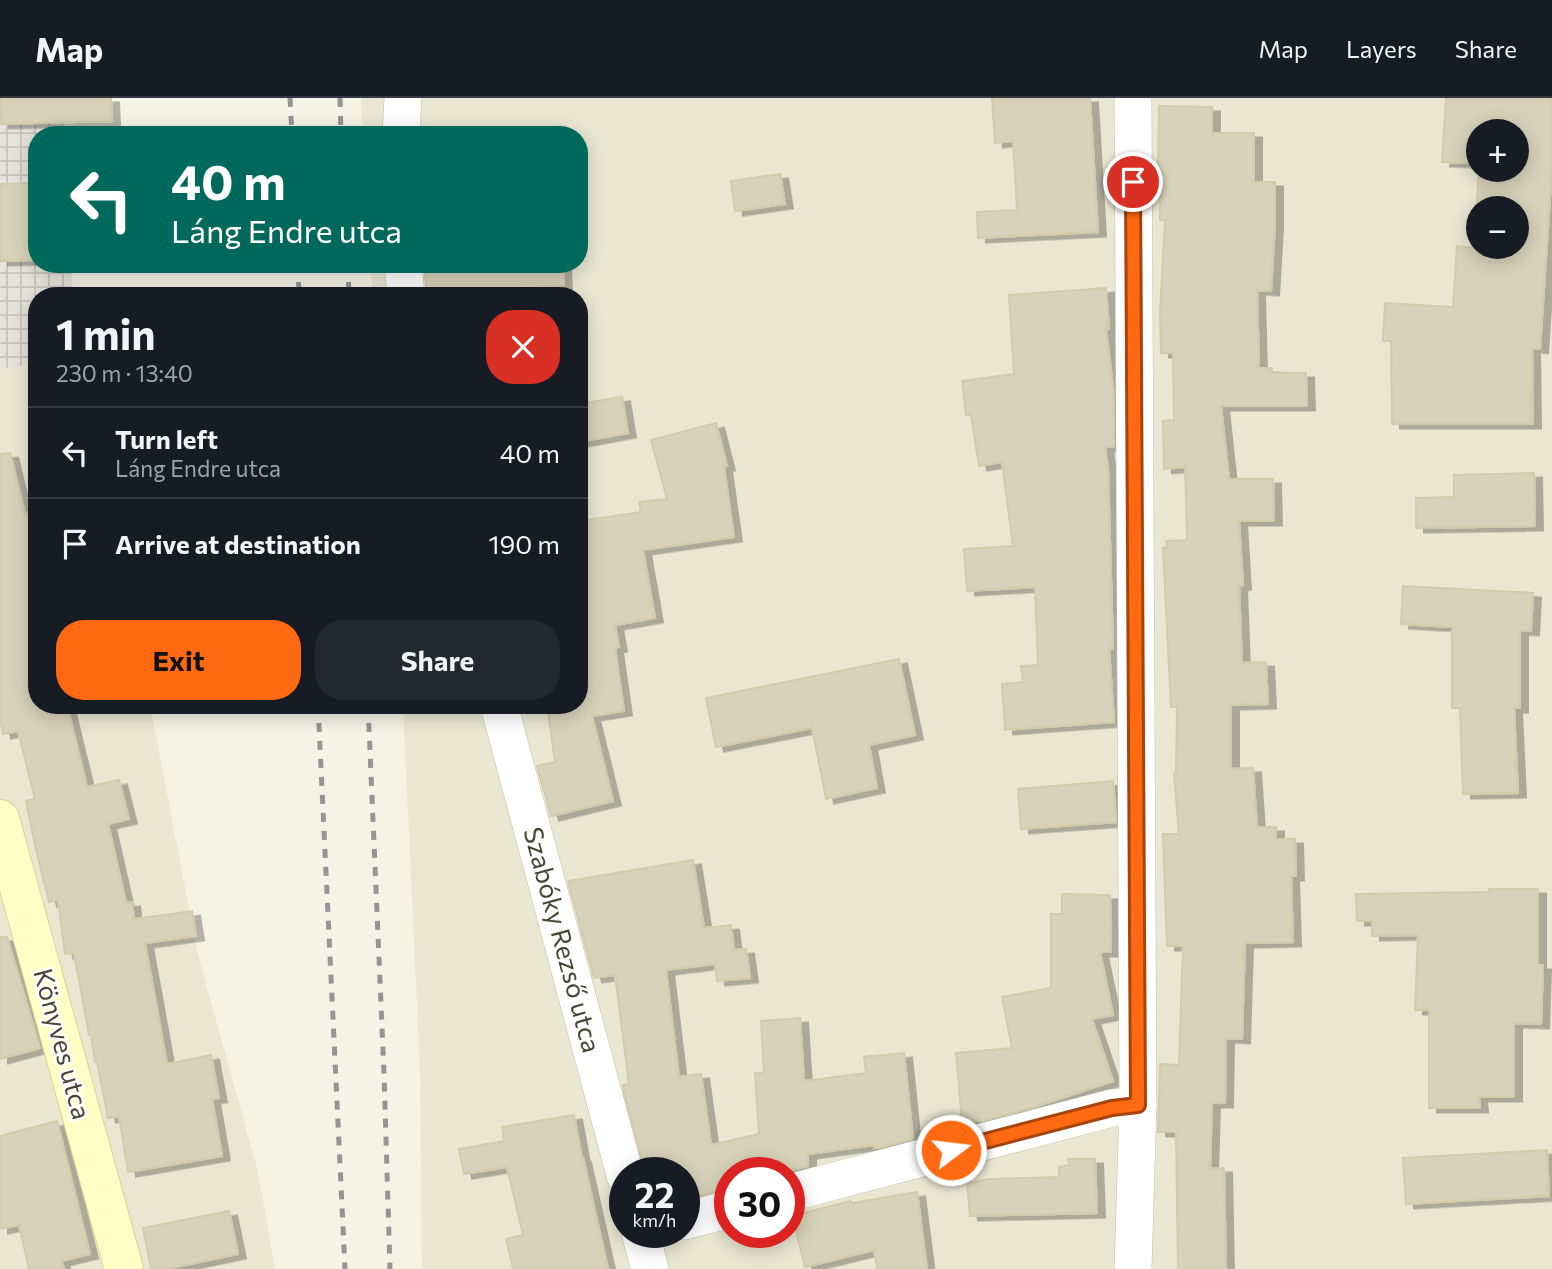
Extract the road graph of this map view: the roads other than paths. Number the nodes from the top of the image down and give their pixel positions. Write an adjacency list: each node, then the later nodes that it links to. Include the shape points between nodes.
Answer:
1 (403, 98): 3 (street)
2 (1133, 98): 6 (street)
3 (401, 126)
4 (501, 714): 7 (street, Szabóky Rezső utca)
5 (0, 818): 10 (main road, Könyves utca)
6 (1138, 1105): 8 (street); 12 (street)
7 (620, 1157)
8 (805, 1189)
9 (645, 1248): 11 (street)
10 (124, 1269)
11 (650, 1269)
12 (1133, 1269)

